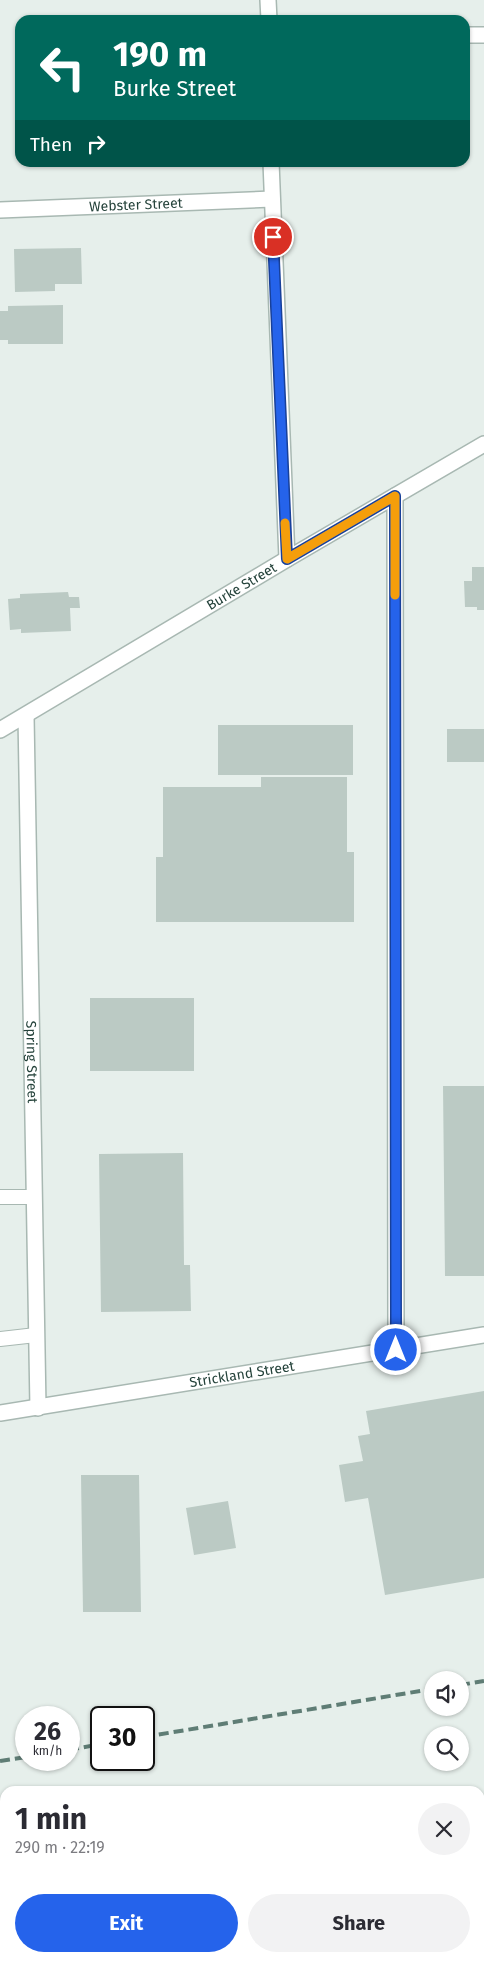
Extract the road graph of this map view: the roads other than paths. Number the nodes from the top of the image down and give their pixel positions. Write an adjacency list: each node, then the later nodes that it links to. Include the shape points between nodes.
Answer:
1 (268, 0): 2 (street)
2 (269, 15)
3 (470, 35): 4 (street)
4 (484, 35)
5 (271, 167): 6 (street)
6 (272, 199): 7 (street, Webster Street); 10 (street)
7 (0, 210)
8 (484, 444): 9 (street, Burke Street)
9 (395, 496): 10 (street, Burke Street); 18 (street)
10 (287, 559): 11 (street, Burke Street)
11 (26, 716): 12 (street, Burke Street); 14 (street, Spring Street)
12 (0, 730)
13 (0, 1197): 14 (lane)
14 (34, 1197): 15 (street, Spring Street)
15 (36, 1335): 17 (lane); 19 (street, Spring Street)
16 (484, 1335): 18 (street, Strickland Street)
17 (0, 1339)
18 (396, 1350): 19 (street, Strickland Street)
19 (38, 1408): 20 (street, Strickland Street)
20 (0, 1414)

